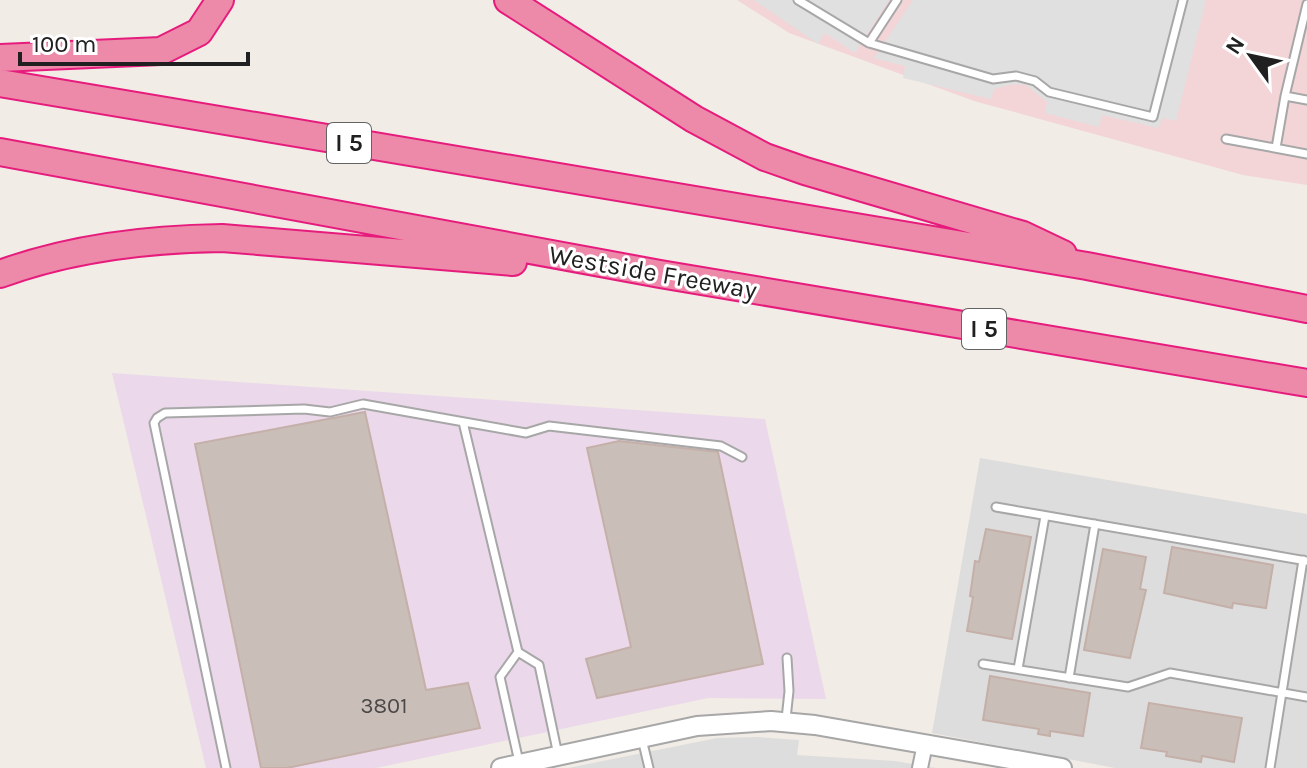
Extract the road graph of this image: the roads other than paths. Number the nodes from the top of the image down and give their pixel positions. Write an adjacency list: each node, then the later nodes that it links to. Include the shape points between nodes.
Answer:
1 (220, 0): 8 (highway, via 199,32 161,51)
2 (508, 0): 16 (highway, via 694,119 765,157 1023,235)
3 (798, 0): 7 (lane)
4 (897, 0): 7 (lane)
5 (1183, 0): 7 (lane, via 1153,117 1049,92 1025,78 993,79)
6 (1307, 4): 10 (lane)
7 (869, 43)
8 (0, 58)
9 (0, 83): 16 (highway, I 5)
10 (1285, 96): 11 (lane); 13 (lane)
11 (1307, 100)
12 (1226, 139): 13 (lane)
13 (1276, 148): 15 (lane)
14 (0, 152): 18 (highway, Westside Freeway / I 5)
15 (1307, 154)
16 (1087, 266): 19 (highway, I 5)
17 (0, 274): 18 (highway, via 101,248 222,238)
18 (660, 274): 20 (highway, Westside Freeway / I 5)
19 (1307, 309)
20 (1307, 383)
21 (463, 422): 22 (lane, via 526,433 549,426 721,446); 27 (lane); 39 (lane, via 363,404 330,412 165,413 157,418)
22 (742, 457)
23 (996, 507): 24 (lane)
24 (1045, 516): 25 (lane); 30 (lane)
25 (1095, 524): 26 (lane); 31 (lane)
26 (1305, 560): 32 (lane)
27 (518, 652): 37 (lane, via 539,665); 38 (lane, via 500,677)
28 (787, 658): 34 (lane)
29 (983, 664): 30 (lane)
30 (1018, 669): 31 (lane)
31 (1069, 678): 32 (lane, via 1128,687 1170,673)
32 (1282, 693): 33 (lane); 43 (lane)
33 (1307, 697)
34 (786, 723): 35 (street, via 726,722); 36 (street)
35 (641, 737): 37 (street); 40 (lane)
36 (925, 744): 41 (street); 42 (street)
37 (558, 755): 38 (street)
38 (510, 766)
39 (226, 768)
40 (649, 768)
41 (920, 768)
42 (1062, 768)
43 (1270, 768)

